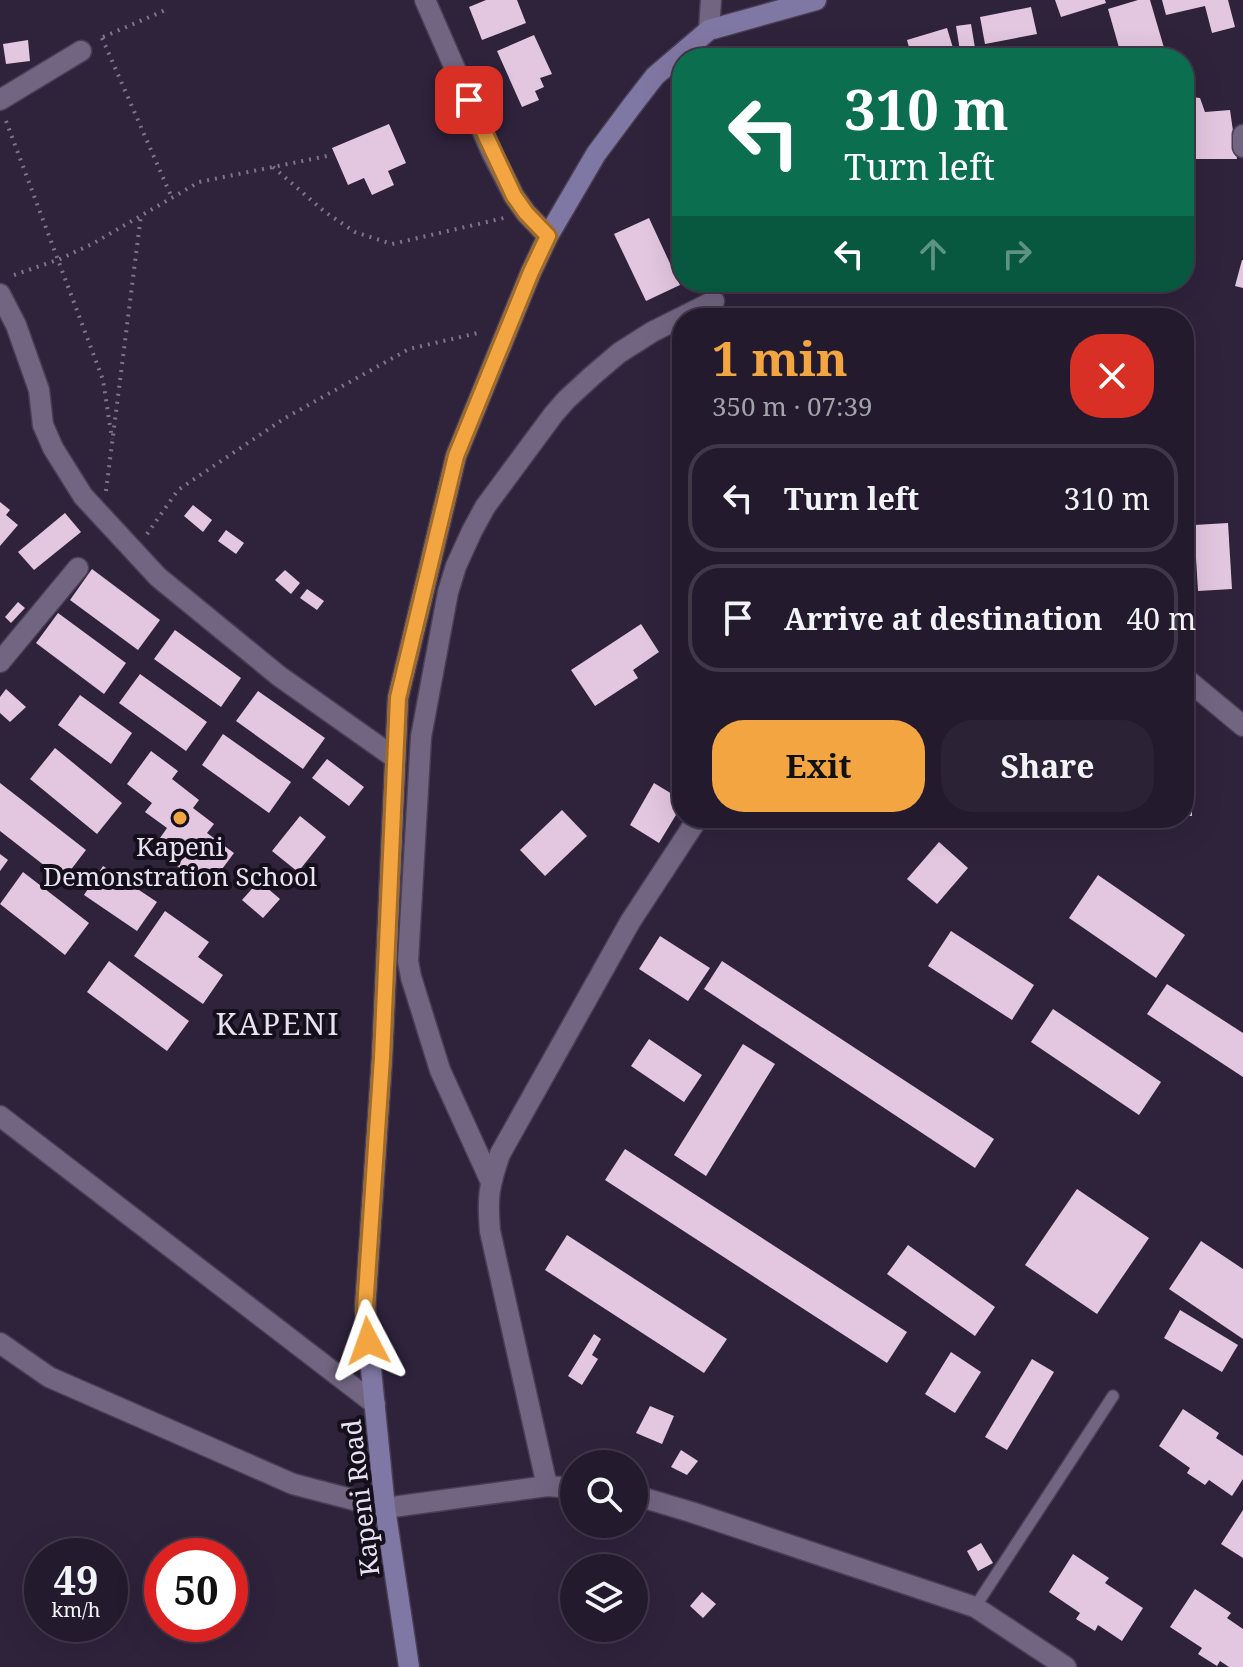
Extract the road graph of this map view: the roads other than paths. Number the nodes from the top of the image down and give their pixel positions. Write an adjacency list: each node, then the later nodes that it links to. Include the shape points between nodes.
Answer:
1 (425, 0): 11 (street, via 514,196)
2 (711, 0): 4 (street)
3 (816, 0): 4 (main road, Kapeni Road)
4 (709, 30): 5 (main road, Kapeni Road)
5 (688, 48)
6 (81, 51): 8 (street)
7 (672, 62): 11 (main road, Kapeni Road, via 596,154)
8 (2, 108)
9 (1243, 135): 10 (street)
10 (1243, 147)
11 (548, 236): 20 (main road, Kapeni Road, via 456,456 398,698)
12 (0, 294): 20 (street, via 39,390 43,425 83,496 158,577 279,676)
13 (714, 301): 14 (street)
14 (700, 308)
15 (672, 322): 23 (street, via 619,353 566,400 485,507 448,592 421,737 408,961 440,1070)
16 (78, 568): 17 (street)
17 (0, 662)
18 (1194, 685): 19 (street)
19 (1243, 726)
20 (395, 758): 26 (main road, Kapeni Road, via 365,1309)
21 (691, 828): 23 (street, via 630,922 500,1154)
22 (0, 1116): 26 (street)
23 (491, 1182): 27 (street, via 490,1231)
24 (0, 1343): 30 (street, via 49,1377 293,1484)
25 (1113, 1396): 31 (lane)
26 (375, 1404): 30 (main road, Kapeni Road)
27 (547, 1486): 28 (street); 30 (street)
28 (560, 1487)
29 (648, 1499): 31 (street)
30 (385, 1508): 32 (main road, Kapeni Road)
31 (975, 1607): 33 (street)
32 (409, 1667)
33 (1066, 1667)

